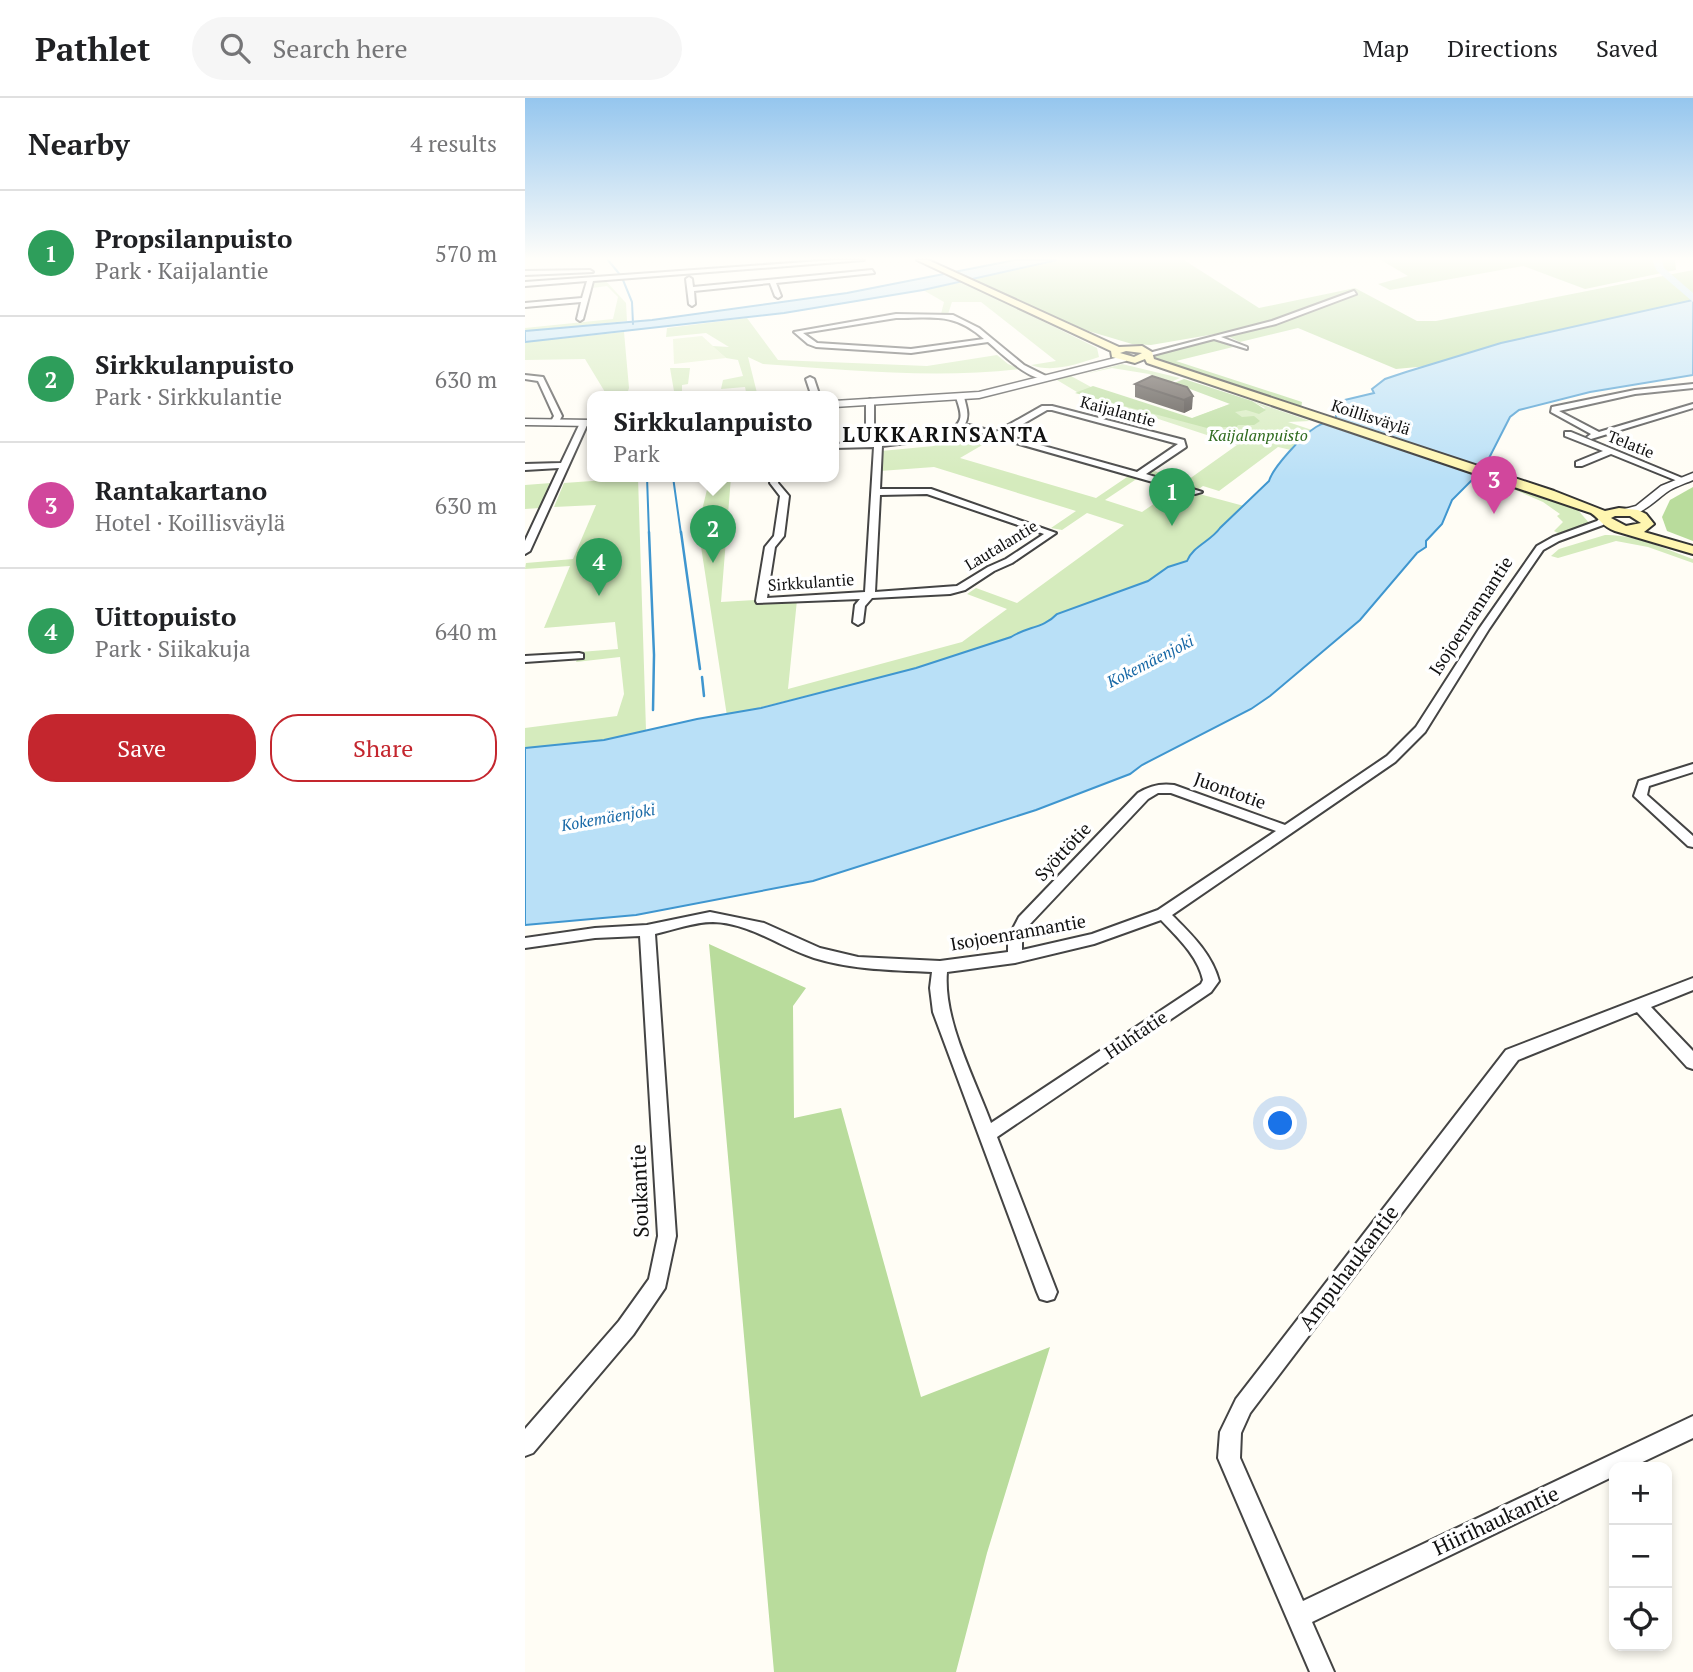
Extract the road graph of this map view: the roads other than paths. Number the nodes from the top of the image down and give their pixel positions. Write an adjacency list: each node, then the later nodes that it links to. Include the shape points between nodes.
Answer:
1 (800, 333): 7 (street, via 816,345 911,351)
2 (980, 333): 7 (street)
3 (1088, 333): 5 (main road, Koillisväylä)
4 (1229, 333): 6 (street)
5 (1096, 337): 9 (main road, Koillisväylä); 10 (main road, Koillisväylä)
6 (1214, 337): 8 (street); 9 (street)
7 (989, 340): 13 (street, via 1021,367)
8 (1245, 348)
9 (1143, 351): 10 (main road); 10 (main road); 11 (main road, Koillisväylä, via 1150,360)
10 (1122, 355): 11 (main road, Koillisväylä); 13 (street)
11 (1180, 372): 41 (main road, Koillisväylä)
12 (525, 377): 22 (street, via 543,383 558,416)
13 (1046, 378): 17 (street)
14 (810, 379): 16 (street)
15 (1693, 386): 28 (street, via 1635,392 1555,409)
16 (814, 391)
17 (960, 397): 18 (street); 25 (street)
18 (870, 401): 19 (street); 30 (street)
19 (839, 404)
20 (1693, 406): 28 (street)
21 (525, 422): 22 (street)
22 (554, 423): 23 (street)
23 (587, 423)
24 (587, 425): 34 (street)
25 (961, 425): 27 (street); 30 (street, via 933,439)
26 (1567, 434): 29 (street, Telatie)
27 (997, 435): 36 (street); 36 (street, Kaijalantie, via 1052,408 1184,445)
28 (1598, 435): 29 (street)
29 (1582, 439): 32 (street, Telatie)
30 (874, 444): 31 (street); 39 (street)
31 (839, 446)
32 (1611, 452): 33 (street); 37 (street, Telatie)
33 (1579, 464)
34 (565, 465): 35 (street); 49 (street)
35 (525, 467)
36 (1139, 475): 40 (street)
37 (1688, 478): 42 (street)
38 (774, 482): 50 (street, Sirkkulantie, via 785,496 761,601)
39 (876, 492): 50 (street); 50 (street, Lautalantie, via 928,491 1051,533 961,588)
40 (1198, 492)
41 (1551, 494): 43 (main road, Koillisväylä); 44 (main road, Koillisväylä)
42 (1653, 499): 43 (street, via 1635,510); 45 (street)
43 (1621, 511): 44 (main road); 45 (main road, Koillisväylä)
44 (1604, 517): 46 (main road, Koillisväylä); 47 (street, Isojoenrannantie)
45 (1646, 523): 46 (main road); 48 (main road, via 1657,534)
46 (1624, 529): 47 (street, Isojoenrannantie); 48 (main road)
47 (1572, 534): 56 (street, Isojoenrannantie, via 1547,543 1533,557 1421,729 1391,759)
48 (1692, 550)
49 (525, 551)
50 (870, 594): 51 (street, via 860,605)
51 (858, 622)
52 (579, 656): 53 (street)
53 (525, 659)
54 (1693, 768): 57 (street, via 1643,783 1640,796)
55 (1161, 788): 56 (street, Juontotie); 61 (street, Syöttötie, via 1143,796 1024,921 1015,938)
56 (1287, 830): 58 (street, Isojoenrannantie)
57 (1693, 843)
58 (1163, 914): 61 (street, Isojoenrannantie, via 1094,939); 66 (street, Huhtatie, via 1211,974 1206,988)
59 (647, 930): 60 (street, Isojoenrannantie); 62 (street, Isojoenrannantie, via 723,918 827,956 886,966); 69 (street, Soukantie, via 667,1236 657,1282 627,1328)
60 (525, 943)
61 (1015, 957): 62 (street, Isojoenrannantie)
62 (940, 967): 66 (street, via 941,1012)
63 (1693, 984): 64 (street, Ampuhaukantie)
64 (1640, 1005): 65 (street); 70 (street, Ampuhaukantie, via 1512,1055 1243,1406 1231,1432 1229,1458)
65 (1693, 1062)
66 (988, 1134): 67 (street)
67 (1047, 1292)
68 (1693, 1427): 70 (street, Hiirihaukantie)
69 (525, 1445)
70 (1298, 1616): 71 (street, Ampuhaukantie)
71 (1322, 1672)

